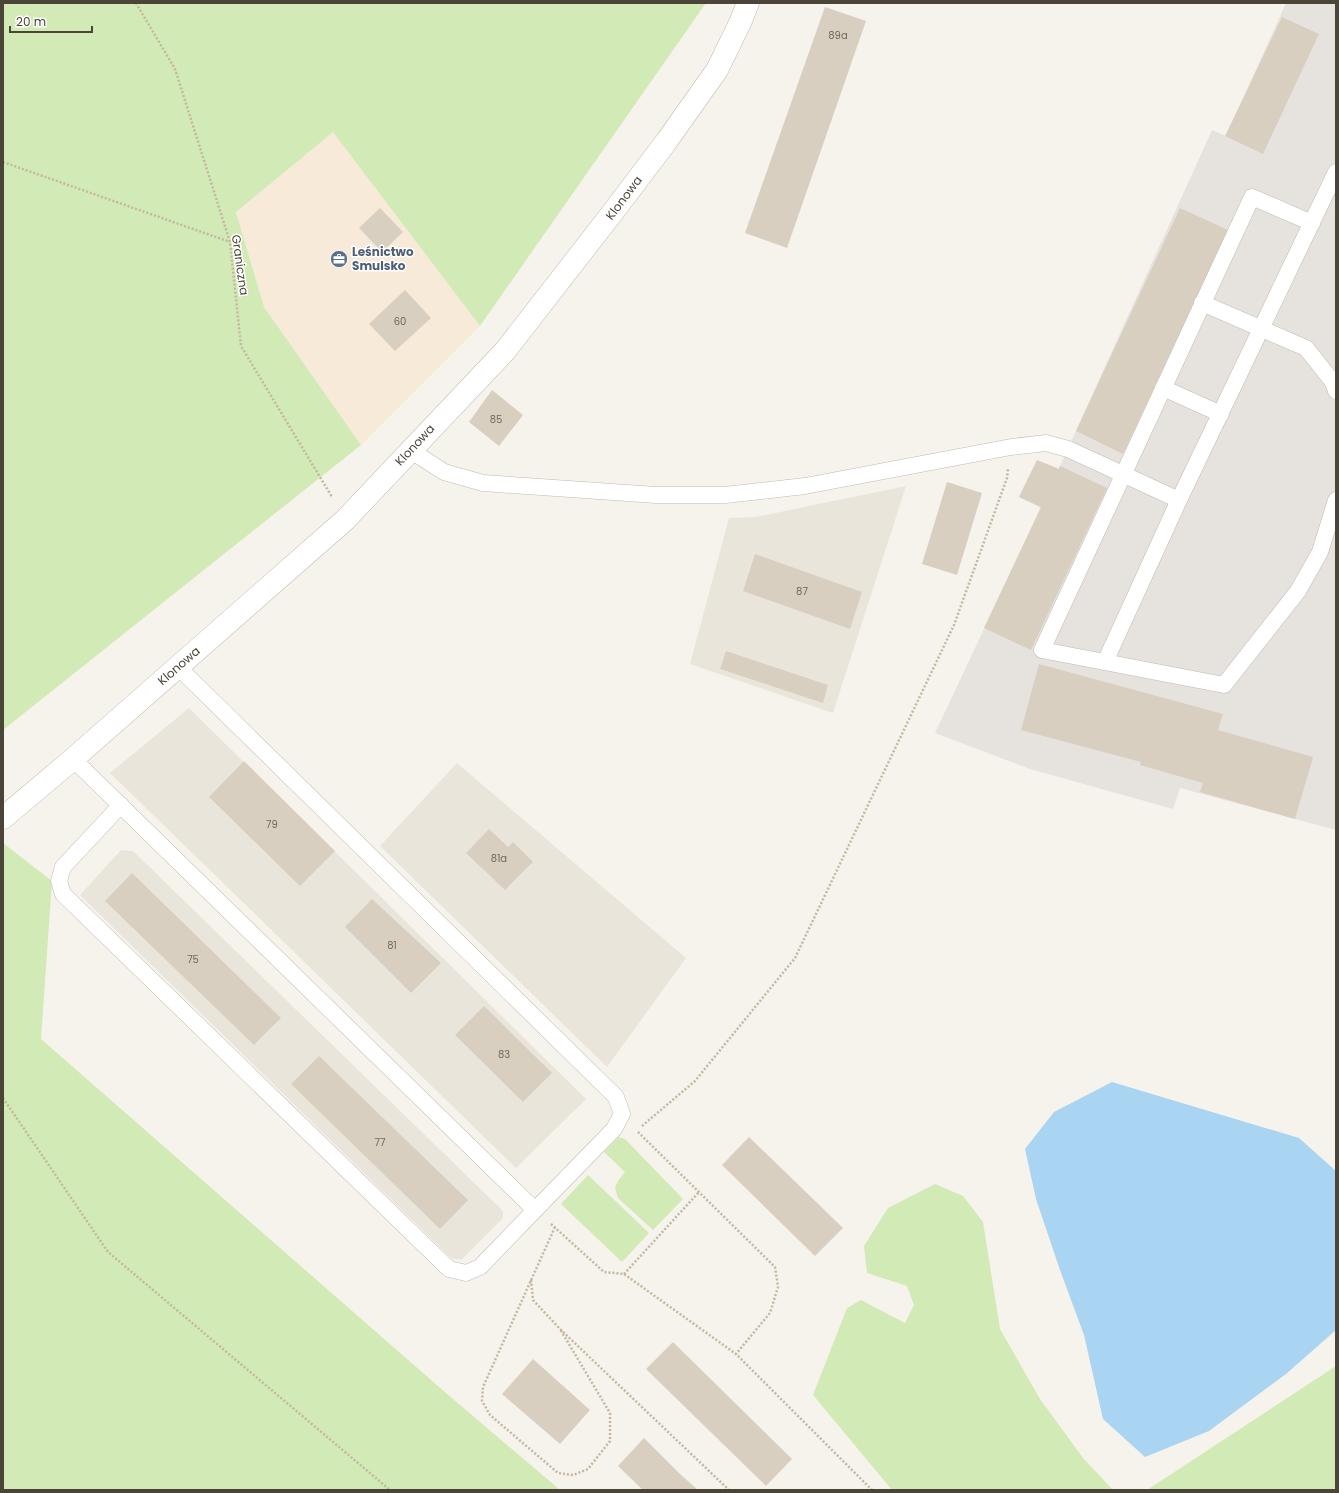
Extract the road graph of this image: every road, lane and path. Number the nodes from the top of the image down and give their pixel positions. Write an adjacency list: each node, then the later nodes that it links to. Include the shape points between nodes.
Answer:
1 (136, 3): 6 (path, Graniczna, via 175,69)
2 (748, 3): 13 (street, Klonowa, via 716,70 666,142 505,351)
3 (3, 162): 6 (path)
4 (1336, 172): 5 (lane)
5 (1312, 223): 7 (lane, via 1252,197); 8 (lane)
6 (230, 242): 17 (path, Graniczna, via 241,346)
7 (1202, 303): 8 (lane); 9 (lane)
8 (1261, 329): 10 (lane, via 1306,348 1333,382); 11 (lane)
9 (1163, 388): 11 (lane); 14 (lane)
10 (1336, 391)
11 (1221, 414): 15 (lane)
12 (1011, 447): 13 (lane, via 805,486 725,495 656,495 483,483 444,472); 14 (lane, via 1046,443 1068,449); 24 (path, via 1007,478 954,626 795,958 695,1081 637,1130)
13 (410, 450): 17 (street, Klonowa)
14 (1123, 474): 15 (lane); 18 (lane, via 1042,650)
15 (1179, 500): 18 (lane)
16 (1336, 500): 18 (lane, via 1320,552 1298,591 1224,685)
17 (345, 520): 19 (street, Klonowa)
18 (1105, 662)
19 (178, 667): 20 (street, Klonowa); 25 (lane, via 616,1097 622,1114 614,1129)
20 (73, 759): 21 (lane); 22 (street, Klonowa)
21 (121, 806): 25 (lane); 25 (lane, via 63,867 59,882 63,894 449,1269 466,1273 480,1267)
22 (3, 818)
23 (3, 1098): 31 (path, via 108,1252)
24 (699, 1192): 27 (path); 30 (path, via 775,1267 778,1287 770,1313)
25 (535, 1210): 26 (path)
26 (555, 1228): 27 (path, via 604,1272); 28 (path)
27 (624, 1274): 30 (path)
28 (531, 1279): 29 (path, via 533,1300); 29 (path, via 483,1387 482,1401 490,1415 558,1473 573,1475 588,1469 610,1441 610,1414)
29 (560, 1329): 32 (path)
30 (736, 1354): 33 (path)
31 (390, 1490)
32 (729, 1490)
33 (872, 1490)

